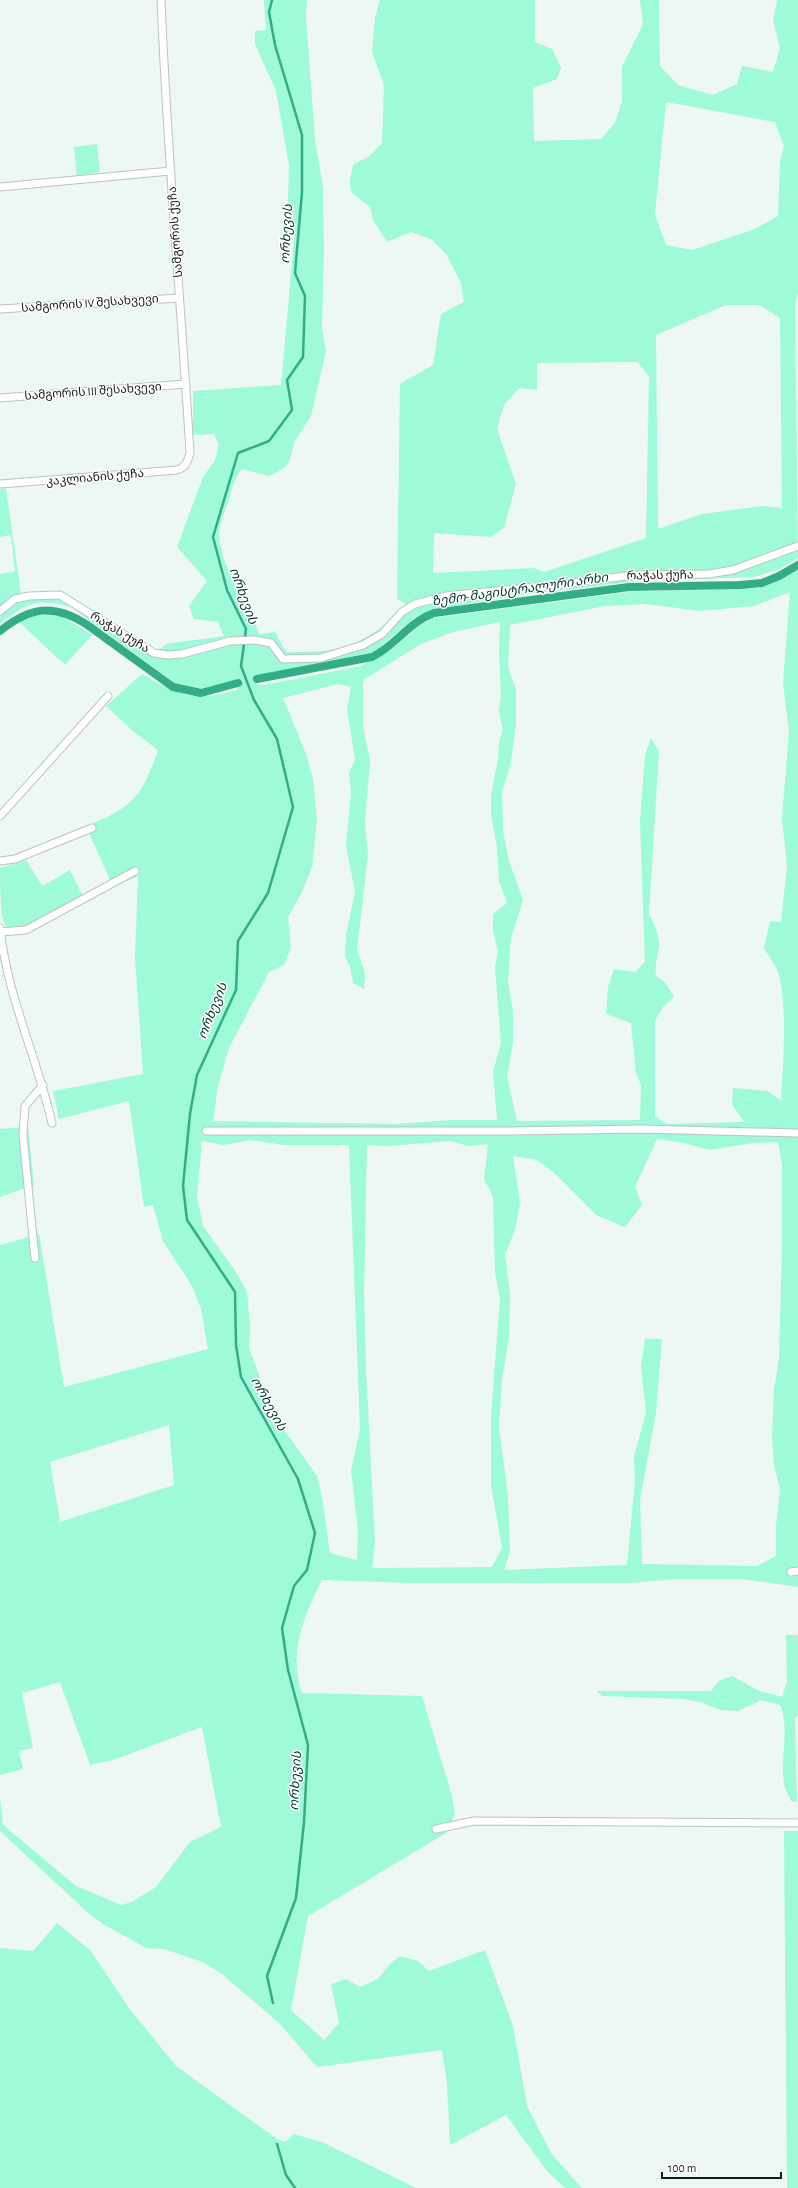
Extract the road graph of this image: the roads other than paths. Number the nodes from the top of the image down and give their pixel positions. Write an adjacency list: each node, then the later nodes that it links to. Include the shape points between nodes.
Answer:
1 (161, 0): 2 (street, სამგორის ქუჩა)
2 (170, 171): 3 (street); 4 (street, სამგორის ქუჩა)
3 (0, 187)
4 (179, 298): 5 (street, სამგორის IV შესახვევი); 6 (street, სამგორის ქუჩა)
5 (0, 309)
6 (186, 384): 7 (street, სამგორის III შესახვევი); 8 (street, სამგორის ქუჩა, via 190,453)
7 (0, 398)
8 (187, 464): 9 (street, კაკლიანის ქუჩა, via 177,470)
9 (0, 484)
10 (798, 546): 11 (street, რაჭას ქუჩა, via 733,570 709,574 634,575 555,586 446,596 415,604 402,612 382,634 363,645 321,658 283,659 270,643 250,640 230,641 182,654 154,653 60,595 15,599)
11 (0, 611)
12 (108, 696): 13 (street)
13 (0, 816)
14 (92, 828): 15 (street, via 15,859)
15 (0, 861)
16 (135, 871): 18 (street, via 26,930)
17 (0, 928): 18 (street)
18 (0, 932): 19 (street, via 9,984)
19 (43, 1085): 20 (street); 23 (street, via 25,1106 23,1135)
20 (52, 1123)
21 (206, 1131): 22 (street, via 642,1129)
22 (798, 1133)
23 (36, 1258)
24 (798, 1822): 25 (street, via 474,1821)
25 (436, 1829)

